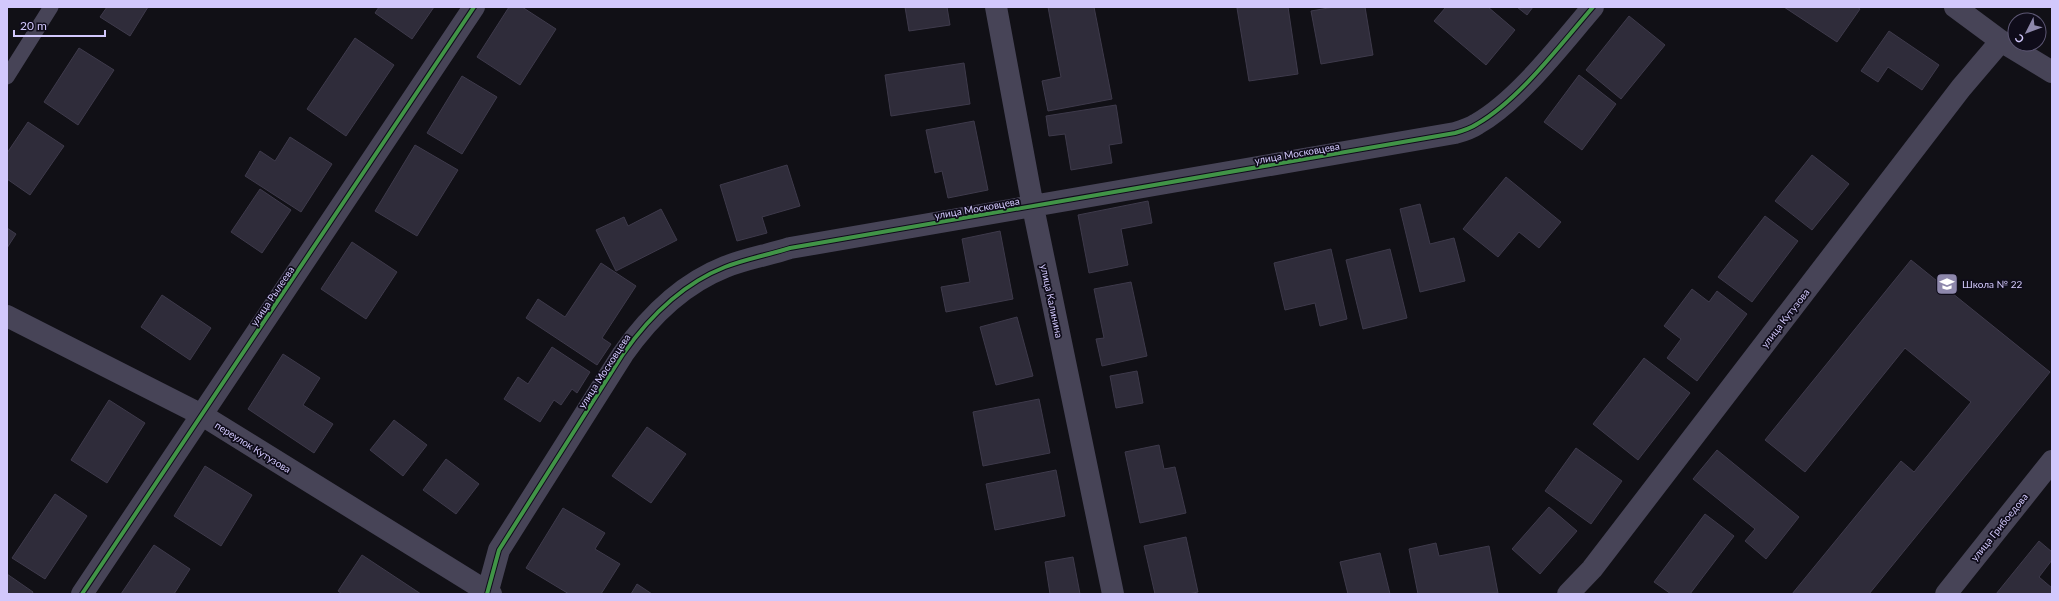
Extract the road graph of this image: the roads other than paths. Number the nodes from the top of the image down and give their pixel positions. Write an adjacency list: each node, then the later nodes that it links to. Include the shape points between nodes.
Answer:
1 (51, 7): 8 (lane)
2 (474, 7): 11 (street, улица Рылеева)
3 (996, 7): 9 (street, улица Калинина)
4 (1593, 7): 9 (street, улица Московцева, via 1504,105 1477,125 1455,133)
5 (1955, 7): 6 (street)
6 (2001, 41): 7 (street); 16 (street, улица Кутузова, via 1951,101 1592,569)
7 (2052, 72)
8 (7, 77)
9 (1033, 207): 13 (street, улица Московцева, via 790,248 724,267 691,285 661,308 640,330 623,354 500,550); 15 (street, улица Калинина)
10 (7, 316): 11 (street, переулок Кутузова)
11 (202, 415): 13 (street, переулок Кутузова); 14 (street, улица Рылеева)
12 (2052, 461): 17 (street, улица Грибоедова)
13 (489, 593)
14 (82, 594)
15 (1113, 594)
16 (1568, 594)
17 (1946, 594)

